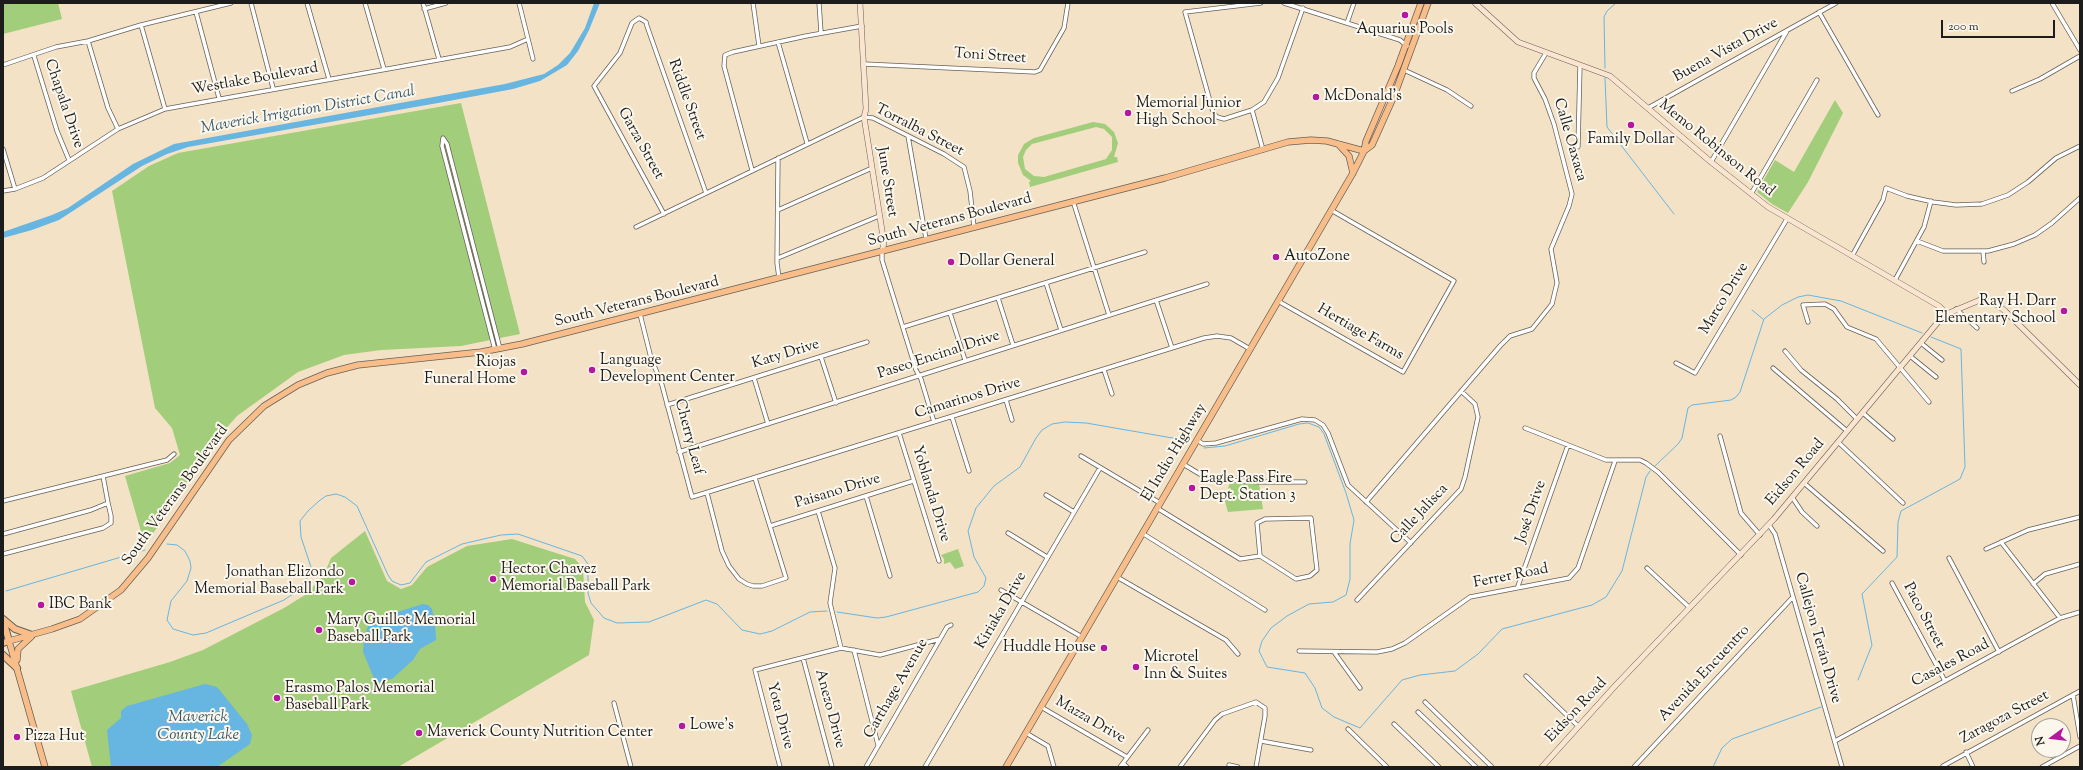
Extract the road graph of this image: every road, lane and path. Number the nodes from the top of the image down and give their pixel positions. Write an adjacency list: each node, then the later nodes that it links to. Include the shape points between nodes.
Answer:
1 (230, 3): 22 (street)
2 (251, 3): 49 (street)
3 (307, 3): 46 (street)
4 (365, 3): 44 (street)
5 (423, 3): 21 (street)
6 (446, 3): 21 (street)
7 (519, 3): 29 (street)
8 (753, 3): 33 (street)
9 (819, 3): 28 (street)
10 (860, 3): 26 (street, June Street)
11 (1068, 3): 42 (street, Toni Street, via 1064,28 1040,70 1035,72)
12 (1261, 3): 55 (street, via 1185,12 1213,112 1217,117 1227,118)
13 (1284, 3): 20 (street)
14 (1354, 3): 24 (street)
15 (1421, 3): 32 (main road, El Indio Highway)
16 (1428, 3): 35 (main road, El Indio Highway)
17 (1475, 3): 36 (street, Memo Robinson Road, via 1513,40)
18 (1836, 3): 23 (street, Buena Vista Drive)
19 (2052, 3): 34 (street)
20 (1303, 8): 24 (street); 55 (street, via 1271,92 1264,102)
21 (424, 9): 39 (street)
22 (196, 12): 25 (street); 51 (street)
23 (1820, 12): 27 (street, Buena Vista Drive); 56 (street)
24 (1347, 23): 32 (street, via 1400,40)
25 (141, 25): 30 (street); 54 (street)
26 (862, 26): 28 (street); 42 (street, June Street)
27 (1788, 30): 53 (street, Buena Vista Drive); 69 (street)
28 (821, 32): 31 (street)
29 (528, 39): 39 (street, Westlake Boulevard, via 510,47); 40 (street)
30 (88, 41): 37 (street, via 56,47); 58 (street, via 108,108)
31 (778, 42): 33 (street); 60 (street)
32 (1406, 45): 35 (street); 66 (main road, El Indio Highway, via 1366,141)
33 (759, 46): 71 (street, via 726,55 724,66)
34 (2079, 47)
35 (1412, 48): 45 (main road, El Indio Highway)
36 (1546, 53): 43 (street, Memo Robinson Road); 139 (street, Calle Oaxaca, via 1534,73 1534,78 1554,124 1572,194 1551,249 1556,274 1554,298 1548,310 1532,328 1507,339)
37 (34, 56): 41 (street); 68 (street, Chapala Drive, via 57,131)
38 (2080, 56): 50 (street)
39 (439, 59): 44 (street, Westlake Boulevard)
40 (533, 59)
41 (3, 64)
42 (864, 64): 57 (street, June Street)
43 (1580, 65): 53 (street, Memo Robinson Road, via 1610,76); 62 (street)
44 (384, 69): 46 (street, Westlake Boulevard)
45 (1404, 70): 52 (street, via 1447,90); 66 (main road, El Indio Highway, via 1372,144)
46 (329, 78): 49 (street, Westlake Boulevard)
47 (1817, 80): 78 (street)
48 (594, 86): 77 (street, Riddle Street, via 620,53 632,22 639,18 646,22); 84 (street, Garza Street)
49 (273, 88): 51 (street, Westlake Boulevard)
50 (2012, 91)
51 (219, 98): 54 (street, Westlake Boulevard)
52 (1471, 106)
53 (1648, 108): 69 (street, Memo Robinson Road)
54 (165, 109): 58 (street, Westlake Boulevard)
55 (1252, 110): 65 (street)
56 (1878, 115)
57 (864, 117): 59 (street, Torralba Street, via 873,118); 60 (street); 70 (street, June Street)
58 (118, 129): 68 (street, Westlake Boulevard)
59 (908, 136): 90 (street, Torralba Street, via 964,167); 91 (street)
60 (807, 143): 67 (street)
61 (1336, 143): 65 (main road, South Veterans Boulevard, via 1300,140); 66 (main road, South Veterans Boulevard); 72 (main road, via 1349,156)
62 (1578, 146)
63 (2080, 146): 81 (street, via 2056,158 2008,195 1995,200 1968,206)
64 (3, 149): 75 (street)
65 (1263, 150): 80 (main road, South Veterans Boulevard)
66 (1364, 152): 72 (main road, El Indio Highway)
67 (778, 158): 71 (street); 82 (street)
68 (69, 160): 75 (street, Westlake Boulevard, via 43,178)
69 (1710, 162): 78 (street, Memo Robinson Road)
70 (872, 168): 82 (street); 87 (street, June Street)
71 (752, 170): 77 (street)
72 (1353, 173): 83 (main road, El Indio Highway)
73 (456, 176): 74 (street); 74 (street, via 448,144 443,138 442,146); 85 (street)
74 (450, 177): 86 (street)
75 (15, 189): 76 (street, Westlake Boulevard)
76 (3, 192)
77 (706, 193): 84 (street)
78 (1751, 194): 88 (street, Memo Robinson Road)
79 (2080, 198): 94 (street, via 2035,235 2014,244)
80 (1073, 201): 90 (main road, South Veterans Boulevard); 101 (street)
81 (1931, 202): 92 (street); 97 (street, via 1886,188 1883,200)
82 (778, 210): 99 (street)
83 (1331, 210): 110 (main road, El Indio Highway); 110 (street, Hertiage Farms, via 1454,281 1403,372 1297,309)
84 (664, 214): 89 (street)
85 (466, 215): 86 (street); 96 (street)
86 (460, 216): 98 (street)
87 (880, 216): 93 (street, June Street, via 884,243); 99 (street)
88 (1787, 219): 97 (street, Memo Robinson Road); 131 (street, Marco Drive, via 1695,374)
89 (636, 227)
90 (974, 227): 91 (main road, South Veterans Boulevard)
91 (926, 239): 93 (main road, South Veterans Boulevard)
92 (1917, 242): 94 (street, via 1944,251); 103 (street)
93 (882, 251): 102 (main road, South Veterans Boulevard); 117 (street, via 882,260)
94 (1983, 251): 100 (street)
95 (1145, 252): 101 (street)
96 (476, 255): 98 (street); 107 (street)
97 (1852, 256): 103 (street, Memo Robinson Road)
98 (470, 257): 109 (street)
99 (778, 258): 102 (street)
100 (1984, 262)
101 (1094, 268): 104 (street); 115 (street)
102 (779, 278): 113 (main road, South Veterans Boulevard)
103 (1895, 280): 114 (street, Memo Robinson Road, via 1939,306)
104 (1046, 283): 106 (street); 119 (street)
105 (1207, 284): 108 (street, Paseo Encinal Drive)
106 (998, 298): 112 (street); 122 (street)
107 (487, 300): 109 (street); 125 (street)
108 (1156, 300): 115 (street, Paseo Encinal Drive); 123 (street)
109 (481, 301): 125 (street)
110 (1278, 301): 124 (main road, El Indio Highway)
111 (1956, 309): 114 (street, Eidson Road); 118 (street); 138 (street, Eidson Road, via 1980,300 1995,303)
112 (950, 313): 117 (street); 129 (street)
113 (640, 314): 125 (main road, South Veterans Boulevard); 144 (street, Cherry Leaf)
114 (1947, 314): 121 (street, Eidson Road)
115 (1109, 315): 119 (street, Paseo Encinal Drive)
116 (1808, 322): 132 (street, via 1803,305 1825,304 1834,308 1847,327 1876,339)
117 (903, 327): 135 (street)
118 (1977, 328)
119 (1060, 330): 122 (street, Paseo Encinal Drive)
120 (867, 342): 128 (street, Katy Drive)
121 (1921, 343): 127 (street, Eidson Road); 130 (street)
122 (1013, 345): 129 (street, Paseo Encinal Drive)
123 (1172, 348): 124 (street, Camarinos Drive, via 1217,336 1231,338); 134 (street, Camarinos Drive)
124 (1250, 348): 156 (main road, El Indio Highway)
125 (497, 350): 218 (main road, South Veterans Boulevard, via 376,362 343,368 298,385 281,395 254,414 229,440 148,558 121,590 80,618)
126 (1786, 351): 147 (street, via 1801,370)
127 (1910, 356): 132 (street, Eidson Road); 136 (street)
128 (822, 357): 137 (street, Katy Drive); 142 (street)
129 (965, 360): 135 (street, Paseo Encinal Drive)
130 (1942, 360)
131 (1676, 363)
132 (1901, 367): 143 (street); 145 (street, Eidson Road)
133 (1773, 368): 152 (street)
134 (1104, 370): 140 (street); 141 (street, Camarinos Drive)
135 (919, 374): 142 (street, Paseo Encinal Drive); 149 (street)
136 (1936, 377)
137 (754, 378): 144 (street, Katy Drive); 150 (street)
138 (2080, 385)
139 (1461, 391): 177 (street, Calle Oaxaca); 192 (street, Calle Jalisca, via 1474,404 1478,417 1464,483 1457,495)
140 (1112, 394)
141 (1006, 400): 146 (street, Camarinos Drive); 148 (street)
142 (836, 402): 150 (street, Paseo Encinal Drive)
143 (1929, 402)
144 (667, 405): 159 (street, Cherry Leaf)
145 (1862, 413): 147 (street, Eidson Road); 155 (street)
146 (952, 417): 149 (street, Camarinos Drive); 165 (street)
147 (1857, 419): 152 (street, Eidson Road)
148 (1012, 420)
149 (934, 422): 153 (street, Camarinos Drive)
150 (768, 424): 159 (street, Paseo Encinal Drive)
151 (1525, 428): 158 (street)
152 (1847, 431): 157 (street, Eidson Road)
153 (899, 433): 167 (street, Camarinos Drive); 168 (street, Yoblanda Drive)
154 (1720, 436): 190 (street, via 1741,513)
155 (1893, 439)
156 (1197, 440): 163 (main road, El Indio Highway); 177 (street, via 1203,444 1216,443 1302,420 1315,420 1323,425 1348,485)
157 (1838, 442): 170 (street, Eidson Road); 178 (street)
158 (1568, 445): 162 (street); 207 (street, José Drive)
159 (679, 452): 175 (street, Cherry Leaf)
160 (174, 454): 166 (street, via 167,460)
161 (1081, 456): 164 (street)
162 (1615, 461): 197 (street, via 1640,460 1650,465); 207 (street, Ferrer Road, via 1594,525 1574,573 1562,580)
163 (1183, 464): 169 (street, via 1208,479); 180 (main road, El Indio Highway)
164 (1100, 468): 180 (street); 182 (street, Kiriaka Drive)
165 (969, 470)
166 (103, 476): 176 (street); 179 (street)
167 (755, 478): 171 (street, Camarinos Drive); 185 (street)
168 (913, 481): 173 (street, Paisano Drive); 200 (street, Yoblanda Drive)
169 (1305, 482)
170 (1804, 483): 174 (street, Eidson Road); 194 (street)
171 (707, 493): 175 (street, Camarinos Drive); 185 (street, via 722,551 739,579 753,586 762,586 786,578)
172 (1046, 495): 182 (street)
173 (866, 496): 181 (street, Paisano Drive); 203 (street)
174 (1792, 497): 184 (street, Eidson Road); 186 (street, via 1802,512)
175 (692, 498)
176 (3, 501)
177 (1366, 502): 192 (street)
178 (1903, 502)
179 (108, 503): 189 (street); 195 (street, via 110,523 103,528)
180 (1158, 505): 188 (main road, El Indio Highway); 196 (street, via 1240,559)
181 (818, 512): 185 (street, Paisano Drive); 222 (street, via 835,568 830,603)
182 (1074, 512): 198 (street, Kiriaka Drive)
183 (2080, 517): 191 (street, via 2028,530)
184 (1769, 525): 190 (street, Eidson Road); 209 (street, Callejon Terán Drive, via 1775,534)
185 (770, 526)
186 (1818, 526)
187 (1008, 533): 198 (street)
188 (1142, 533): 204 (main road, El Indio Highway); 213 (street)
189 (3, 534)
190 (1760, 535): 197 (street, Eidson Road)
191 (2001, 542): 193 (street); 206 (street)
192 (1411, 544): 210 (street, Calle Jalisca)
193 (1986, 549)
194 (1883, 550)
195 (3, 554)
196 (1260, 556): 196 (street, via 1296,579 1310,576 1317,570 1311,518 1265,519 1257,523)
197 (1741, 556): 212 (street, Eidson Road)
198 (1047, 557): 211 (street, Kiriaka Drive)
199 (1949, 558): 226 (street)
200 (939, 562)
201 (2080, 564): 206 (street, via 2045,574)
202 (1647, 568): 212 (street)
203 (890, 576)
204 (1117, 578): 219 (main road, El Indio Highway); 227 (street, via 1226,640)
205 (1892, 583): 232 (street, Paco Street)
206 (2033, 584): 215 (street)
207 (1518, 586): 225 (street, Ferrer Road, via 1470,597 1392,650)
208 (1001, 590): 211 (street)
209 (1793, 598): 247 (street, Callejon Terán Drive); 274 (street, Avenida Encuentro)
210 (1357, 600)
211 (1022, 602): 219 (street); 261 (street, Kiriaka Drive)
212 (1690, 608): 241 (street, Eidson Road)
213 (1265, 610)
214 (2080, 612): 215 (street, Casales Road)
215 (2060, 618): 226 (street, Casales Road)
216 (3, 619): 218 (highway, via 15,630); 221 (highway)
217 (951, 626): 220 (street, Carthage Avenue, via 947,627)
218 (34, 634): 221 (main road, South Veterans Boulevard); 230 (main road, via 18,649)
219 (1082, 637): 238 (main road, El Indio Highway)
220 (940, 639): 223 (street, via 880,655); 248 (street, Carthage Avenue)
221 (6, 642): 230 (main road)
222 (841, 648): 223 (street); 229 (street)
223 (854, 650): 248 (street)
224 (1299, 651): 225 (street, Ferrer Road)
225 (1334, 652): 233 (street)
226 (1999, 652): 232 (street, Casales Road)
227 (1238, 654)
228 (3, 655): 230 (highway)
229 (803, 658): 258 (street, Yota Drive, via 754,670); 259 (street, Anezo Drive)
230 (17, 668): 256 (main road)
231 (1526, 676): 241 (street)
232 (1945, 681): 247 (street, Casales Road)
233 (1360, 688)
234 (2080, 691): 235 (street, Zaragoza Street)
235 (2073, 695): 245 (street); 251 (street, Zaragoza Street)
236 (1424, 702): 272 (street)
237 (614, 703): 257 (street)
238 (1041, 706): 244 (main road, El Indio Highway); 252 (street, Mazza Drive)
239 (1418, 712): 271 (street)
240 (1394, 724): 270 (street)
241 (1578, 726): 273 (street, Eidson Road)
242 (1348, 729): 269 (street)
243 (1148, 730): 252 (street)
244 (1026, 732): 262 (main road, El Indio Highway); 263 (street, via 1048,746)
245 (2080, 736)
246 (1261, 741): 250 (street); 266 (street, via 1265,708 1256,702 1222,714); 268 (street)
247 (1835, 741): 275 (street, Callejon Terán Drive)
248 (878, 745): 260 (street, Carthage Avenue)
249 (2080, 746): 277 (street)
250 (1312, 750)
251 (1966, 752): 255 (street, Zaragoza Street); 276 (street)
252 (1127, 757): 253 (street)
253 (1123, 763): 264 (street); 265 (street, Mazza Drive)
254 (1229, 765): 267 (street)
255 (1943, 766)
256 (45, 767)
257 (631, 767)
258 (780, 767)
259 (832, 767)
260 (866, 767)
261 (924, 767)
262 (1006, 767)
263 (1054, 767)
264 (1120, 767)
265 (1127, 767)
266 (1180, 767)
267 (1238, 767)
268 (1256, 767)
269 (1387, 767)
270 (1439, 767)
271 (1476, 767)
272 (1492, 767)
273 (1542, 767)
274 (1634, 767)
275 (1842, 767)
276 (1973, 767)
277 (2042, 767)

